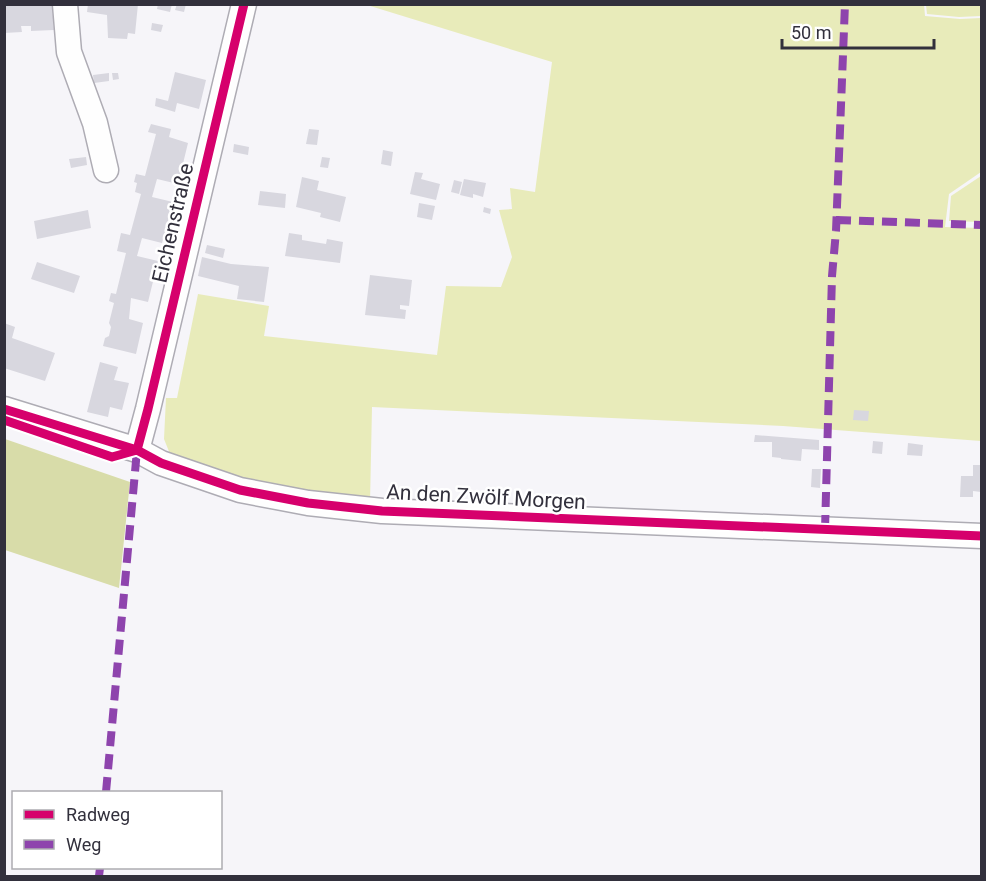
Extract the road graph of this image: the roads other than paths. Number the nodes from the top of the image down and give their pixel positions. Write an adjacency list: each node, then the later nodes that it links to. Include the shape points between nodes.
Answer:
1 (65, 4): 3 (street, via 69,52 95,123)
2 (244, 4): 5 (street, Eichenstraße)
3 (106, 170)
4 (4, 409): 5 (street, An den Zwölf Morgen)
5 (137, 450): 6 (street, An den Zwölf Morgen, via 160,463 240,490 308,503 394,511)
6 (981, 536)

